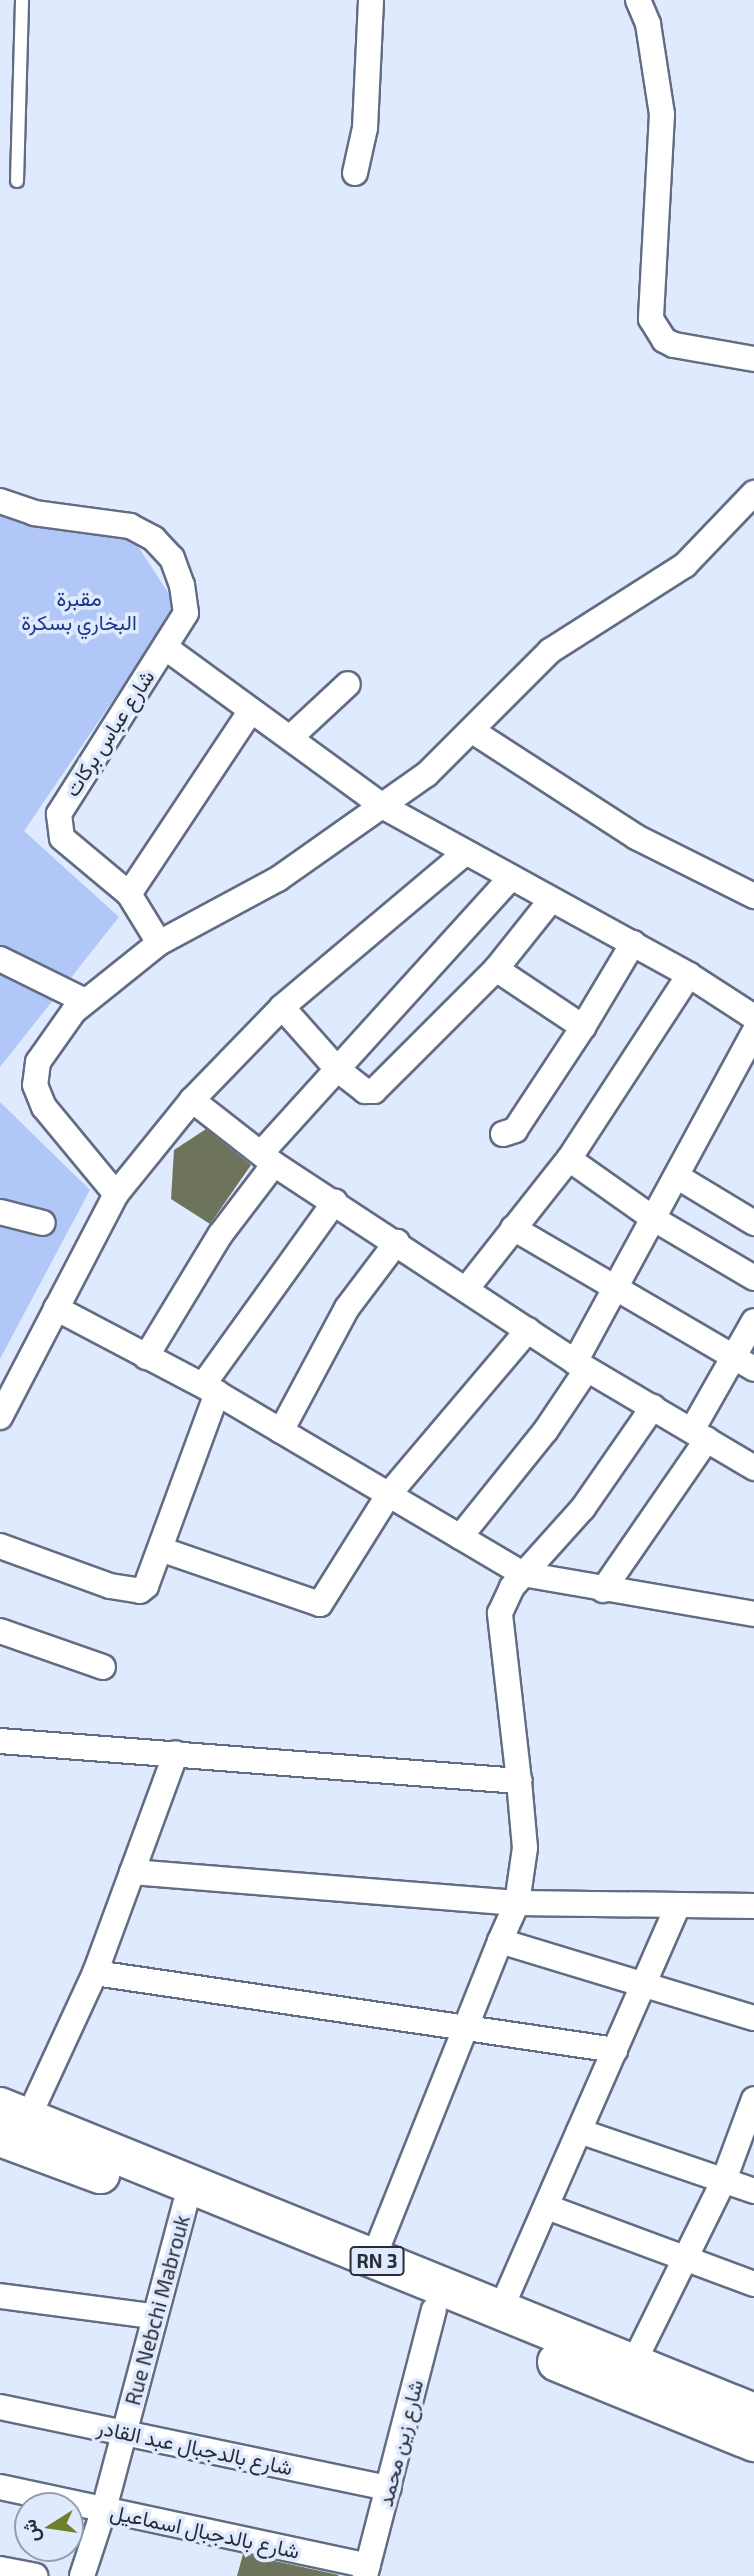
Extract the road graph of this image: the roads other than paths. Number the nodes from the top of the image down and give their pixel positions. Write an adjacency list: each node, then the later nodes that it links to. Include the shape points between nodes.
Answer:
1 (22, 0): 5 (lane)
2 (371, 0): 4 (street, via 365,128)
3 (638, 0): 6 (street, via 648,24 662,114 651,319 664,341 674,345)
4 (355, 173)
5 (17, 181)
6 (754, 359)
7 (754, 493): 12 (street, via 685,565 550,651)
8 (0, 501): 9 (street, شارع عباس بركات, via 34,513 130,526 154,539 172,558 186,613)
9 (166, 648): 11 (street); 17 (street, شارع عباس بركات, via 59,814 62,838)
10 (348, 684): 13 (street)
11 (250, 712): 13 (street); 17 (street)
12 (474, 732): 14 (street); 18 (street, via 636,837)
13 (292, 736): 14 (street)
14 (384, 807): 15 (street); 20 (street, via 341,831 278,878)
15 (465, 853): 16 (street); 26 (street)
16 (510, 879): 19 (street); 30 (street)
17 (129, 894): 20 (street, شارع عباس بركات)
18 (754, 896)
19 (551, 900): 21 (street); 23 (street)
20 (159, 943): 25 (street)
21 (633, 943): 24 (street); 28 (street)
22 (0, 959): 25 (street)
23 (496, 969): 28 (street); 30 (street, via 374,1091 365,1091)
24 (688, 975): 27 (street); 34 (street)
25 (85, 1001): 36 (street, via 38,1062 35,1085 44,1107)
26 (282, 1007): 30 (street); 31 (street)
27 (754, 1017)
28 (583, 1027): 32 (street, via 514,1130)
29 (754, 1032): 35 (street)
30 (337, 1069): 33 (street)
31 (192, 1100): 33 (street); 36 (street)
32 (503, 1134)
33 (268, 1158): 37 (street); 50 (street)
34 (569, 1158): 39 (street); 42 (street)
35 (678, 1177): 39 (street); 41 (street)
36 (116, 1194): 47 (street)
37 (335, 1202): 43 (street); 53 (street)
38 (0, 1212): 40 (street)
39 (654, 1219): 44 (street); 45 (street)
40 (43, 1223)
41 (754, 1223)
42 (513, 1228): 45 (street); 46 (street)
43 (397, 1242): 46 (street); 56 (street, via 347,1308)
44 (754, 1278)
45 (616, 1288): 51 (street); 52 (street)
46 (467, 1289): 49 (street)
47 (56, 1308): 50 (street); 55 (street)
48 (754, 1321): 51 (street)
49 (528, 1330): 52 (street); 59 (street)
50 (146, 1356): 53 (street)
51 (743, 1364): 57 (street)
52 (581, 1365): 54 (street); 60 (street, via 546,1430)
53 (210, 1389): 56 (street); 62 (street)
54 (653, 1407): 57 (street); 63 (street, via 583,1508)
55 (0, 1417)
56 (281, 1431): 59 (street)
57 (700, 1434): 58 (street); 64 (street)
58 (754, 1468)
59 (389, 1494): 60 (street); 62 (street, via 320,1604)
60 (460, 1537): 63 (street)
61 (0, 1546): 62 (street, via 133,1592 146,1586)
62 (160, 1549)
63 (523, 1574): 64 (street); 70 (street, via 500,1613)
64 (603, 1590): 65 (street)
65 (754, 1614)
66 (0, 1631): 67 (street)
67 (103, 1667)
68 (0, 1741): 69 (street)
69 (176, 1753): 70 (street); 71 (street)
70 (519, 1782): 72 (street, via 525,1848)
71 (132, 1872): 72 (street); 76 (street)
72 (517, 1903): 74 (street); 75 (street)
73 (754, 1906): 74 (street)
74 (677, 1907): 77 (street)
75 (500, 1941): 77 (street); 79 (street)
76 (94, 1973): 79 (street); 82 (street)
77 (644, 1986): 78 (street); 80 (street)
78 (754, 2018)
79 (464, 2030): 80 (street); 89 (street)
80 (615, 2050): 83 (street)
81 (754, 2099): 84 (street)
82 (10, 2121): 86 (main road, RN 3); 89 (main road, RN 3)
83 (579, 2132): 84 (street); 87 (street)
84 (724, 2180): 85 (street); 88 (street)
85 (754, 2191)
86 (185, 2205): 92 (main road, RN 3); 94 (street, Rue Nebchi Mabrouk)
87 (547, 2207): 88 (street); 93 (street)
88 (687, 2258): 90 (street); 95 (street)
89 (373, 2259): 93 (main road, RN 3)
90 (754, 2284)
91 (0, 2296): 94 (street)
92 (434, 2310): 99 (main road, RN 3); 101 (street, شارع زين محمد)
93 (500, 2311): 95 (main road, RN 3)
94 (152, 2316): 98 (street, Rue Nebchi Mabrouk)
95 (633, 2364): 97 (main road, RN 3)
96 (0, 2407): 98 (street, شارع بالدجبال عبد القادر)
97 (754, 2413)
98 (125, 2431): 101 (street, شارع بالدجبال عبد القادر); 102 (street, Rue Nebchi Mabrouk)
99 (754, 2442)
100 (0, 2487): 102 (street, شارع بالدجبال اسماعيل)
101 (389, 2488): 104 (street, شارع زين محمد)
102 (104, 2509): 104 (street, شارع بالدجبال اسماعيل); 106 (street, Rue Nebchi Mabrouk)
103 (0, 2568): 105 (street)
104 (367, 2571)
105 (35, 2576)
106 (82, 2576)

